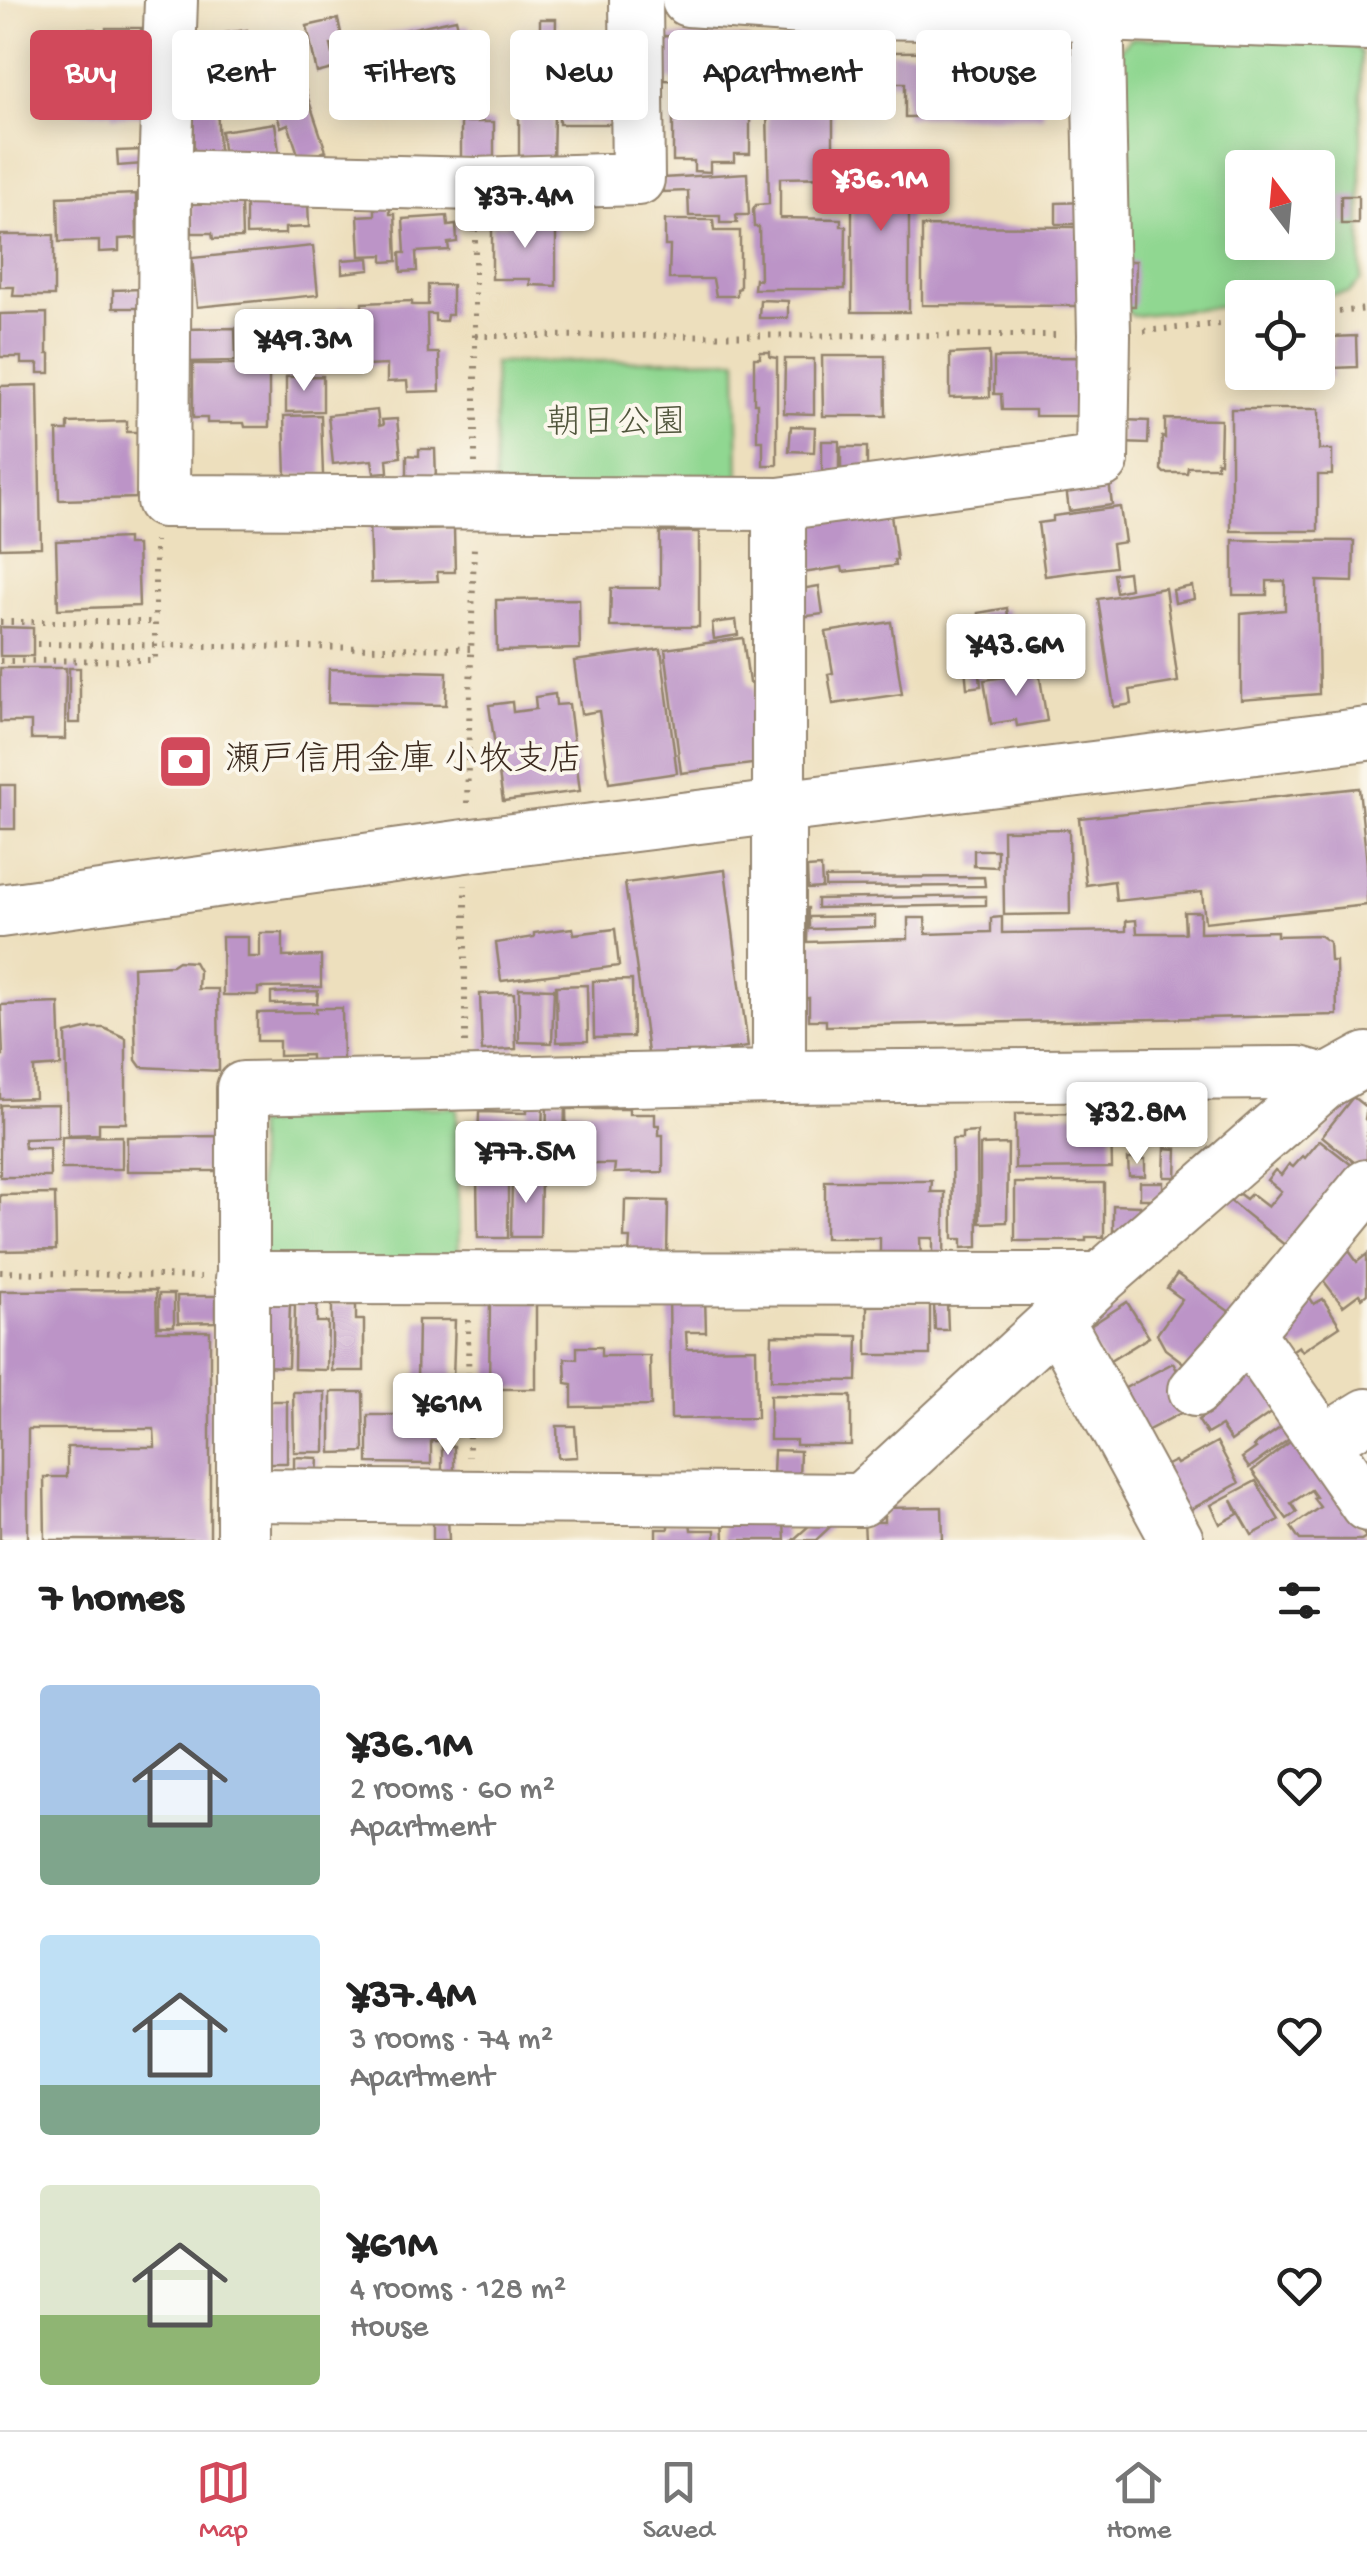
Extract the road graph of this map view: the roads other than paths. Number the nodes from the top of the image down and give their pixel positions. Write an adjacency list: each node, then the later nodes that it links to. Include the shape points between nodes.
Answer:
1 (171, 0): 7 (street)
2 (636, 0): 7 (street, via 638,179 476,184)
3 (688, 0): 4 (street)
4 (860, 6): 5 (street)
5 (1097, 8): 6 (street); 8 (street, via 1102,460)
6 (1367, 24)
7 (165, 176): 8 (street, via 163,500)
8 (779, 504): 10 (street)
9 (1367, 734): 10 (street)
10 (778, 808): 11 (street); 13 (street)
11 (0, 911)
12 (1347, 1070): 13 (street); 16 (street)
13 (780, 1077): 15 (street, via 243,1088)
14 (1367, 1186): 18 (street)
15 (242, 1278): 16 (street); 23 (street)
16 (1100, 1279): 17 (street)
17 (1056, 1318): 23 (street, via 861,1500 469,1496); 24 (street)
18 (1247, 1332): 19 (street); 21 (street)
19 (1194, 1390)
20 (1367, 1415): 21 (street)
21 (1323, 1442): 22 (street)
22 (1367, 1505)
23 (243, 1517)
24 (1177, 1540)

